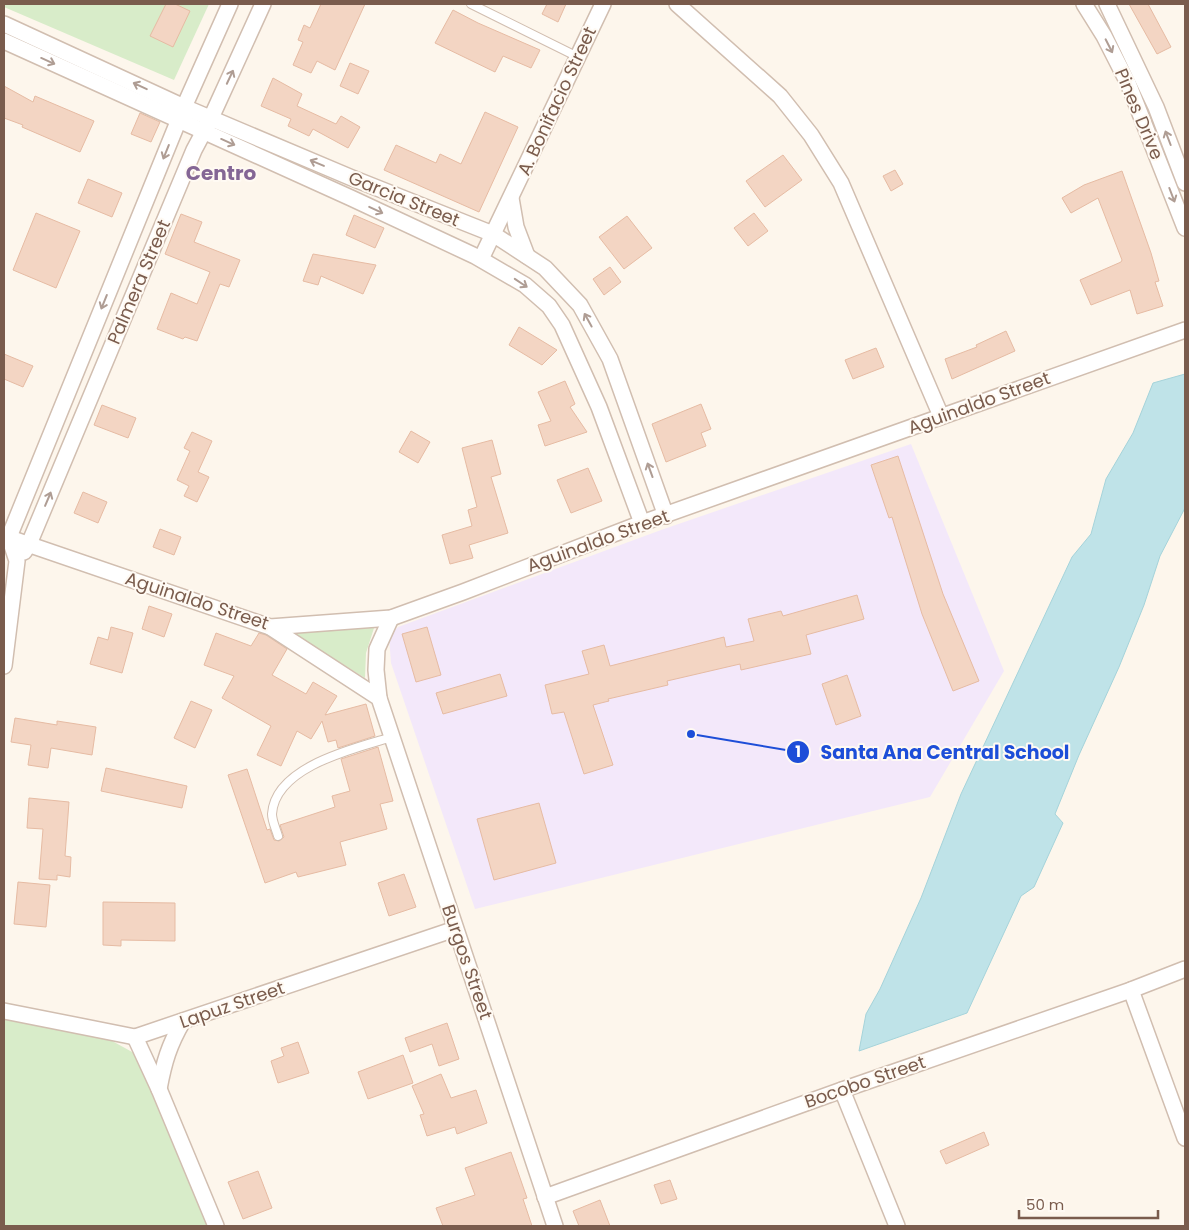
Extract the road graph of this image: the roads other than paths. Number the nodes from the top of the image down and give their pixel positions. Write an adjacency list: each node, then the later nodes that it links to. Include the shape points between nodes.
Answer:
1 (230, 4): 11 (street, Palmera Street)
2 (263, 4): 12 (street, Palmera Street, one-way to 2)
3 (471, 4): 10 (lane)
4 (603, 4): 10 (street, A. Bonifacio Street)
5 (677, 4): 21 (street, via 780,96 811,135 841,183)
6 (1084, 4): 16 (street, Pines Drive, one-way to 16, via 1128,83)
7 (1107, 4): 14 (street, Pines Drive, one-way to 7, via 1156,107)
8 (4, 24): 11 (street, Garcia Street, one-way to 8)
9 (4, 42): 11 (street, Garcia Street, one-way to 11)
10 (578, 57): 15 (street, A. Bonifacio Street)
11 (181, 113): 12 (street, Garcia Street); 13 (street, Garcia Street); 24 (street, Palmera Street, one-way to 24)
12 (211, 118): 13 (street, Palmera Street); 17 (street, Garcia Street, one-way to 12)
13 (204, 132): 19 (street, Garcia Street, one-way to 19); 25 (street, Palmera Street, one-way to 13)
14 (1185, 183)
15 (511, 198): 17 (street, A. Bonifacio Street); 18 (street, via 516,227)
16 (1185, 228)
17 (493, 234): 18 (street, Garcia Street); 19 (street, A. Bonifacio Street)
18 (527, 257): 22 (street, Garcia Street, one-way to 18, via 610,359 580,305 545,268)
19 (481, 259): 23 (street, Garcia Street, one-way to 23, via 525,285 549,306 562,325 599,407)
20 (1185, 330): 21 (street, Aguinaldo Street)
21 (941, 416): 22 (street, Aguinaldo Street)
22 (666, 516): 23 (street, Aguinaldo Street)
23 (642, 524): 27 (street, Aguinaldo Street)
24 (6, 537): 25 (street, Aguinaldo Street); 26 (street, Palmera Street)
25 (29, 544): 26 (street, Palmera Street); 28 (street, Aguinaldo Street)
26 (17, 561): 29 (street, Palmera Street)
27 (390, 618): 28 (street, Aguinaldo Street); 30 (street, Burgos Street, via 377,649)
28 (270, 627): 30 (street)
29 (4, 666)
30 (379, 698): 31 (street, Burgos Street)
31 (392, 737): 32 (lane, via 328,757 309,766 287,784 274,801 272,816); 33 (street, Burgos Street)
32 (278, 836)
33 (456, 929): 37 (street, Lapuz Street); 42 (street, Burgos Street)
34 (1185, 969): 35 (street, Bocobo Street)
35 (1131, 990): 40 (street, Bocobo Street); 41 (street)
36 (4, 1011): 38 (street)
37 (183, 1022): 38 (street, Lapuz Street); 39 (street, via 164,1060)
38 (135, 1038): 39 (street)
39 (159, 1089): 43 (street)
40 (842, 1090): 42 (street, Bocobo Street); 45 (street)
41 (1185, 1138)
42 (545, 1197): 44 (street, Burgos Street)
43 (216, 1226)
44 (555, 1226)
45 (896, 1226)

